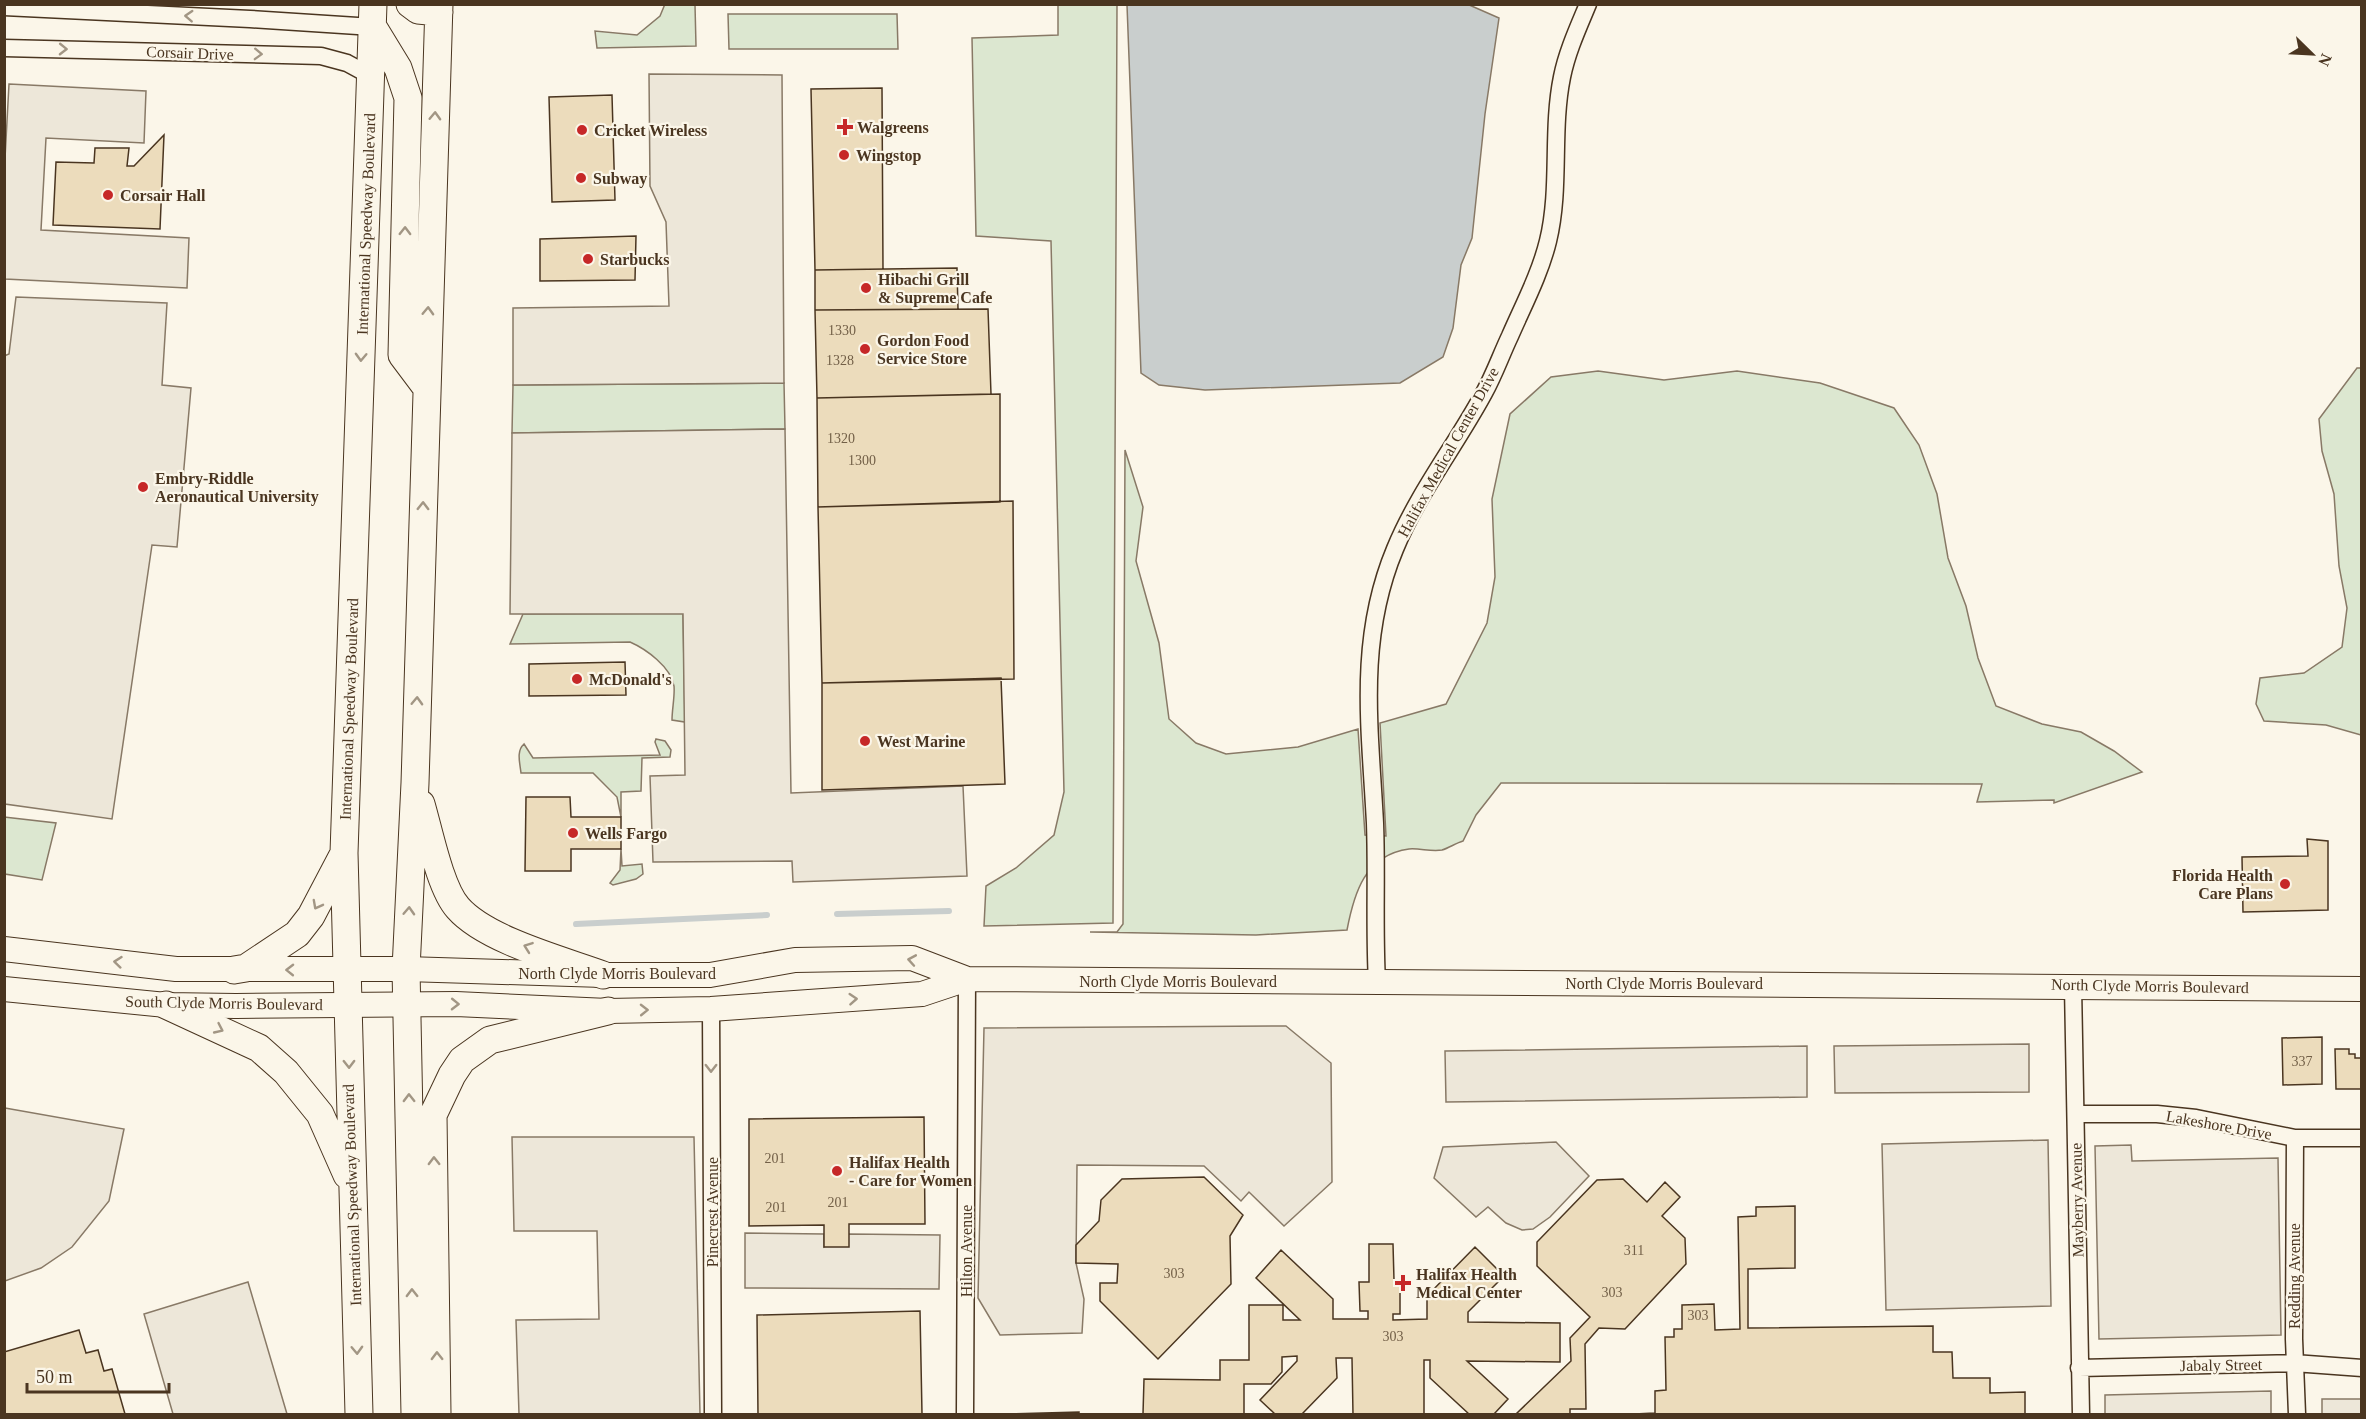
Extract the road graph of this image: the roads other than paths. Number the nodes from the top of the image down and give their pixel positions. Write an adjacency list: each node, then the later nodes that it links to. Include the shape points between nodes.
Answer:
1 (410, 4): 4 (main road, via 418,10)
2 (1587, 4): 17 (street, Halifax Medical Center Drive, via 1562,77 1548,241 1484,392 1395,549 1374,619 1368,658 1368,699)
3 (4, 7): 5 (street, one-way to 3, via 250,19)
4 (439, 8): 8 (main road, one-way to 4)
5 (373, 16): 7 (main road, International Speedway Boulevard); 8 (main road, one-way to 5, via 402,355 408,98)
6 (4, 48): 7 (street, Corsair Drive, one-way to 7, via 321,56 347,63)
7 (371, 76): 10 (main road, International Speedway Boulevard, one-way to 10)
8 (426, 387): 9 (main road, one-way to 8)
9 (415, 783): 12 (main road, one-way to 9); 15 (main road, one-way to 9, via 488,933 457,908 444,880)
10 (344, 853): 13 (main road, one-way to 13, via 311,916 297,934 246,968); 14 (main road, International Speedway Boulevard)
11 (4, 949): 13 (main road, South Clyde Morris Boulevard, one-way to 11, via 176,969)
12 (406, 969): 14 (main road, South Clyde Morris Boulevard); 15 (main road, North Clyde Morris Boulevard); 21 (main road)
13 (234, 970): 14 (main road, South Clyde Morris Boulevard, one-way to 13)
14 (346, 970): 23 (main road, International Speedway Boulevard)
15 (603, 975): 16 (main road, North Clyde Morris Boulevard, one-way to 15, via 912,958 795,960 710,975)
16 (966, 979): 17 (main road, North Clyde Morris Boulevard); 24 (main road, North Clyde Morris Boulevard, one-way to 16, via 922,994); 37 (street, Hilton Avenue)
17 (1377, 982): 18 (main road, North Clyde Morris Boulevard)
18 (2073, 986): 20 (main road, North Clyde Morris Boulevard); 26 (street, Mayberry Avenue)
19 (4, 988): 22 (main road, South Clyde Morris Boulevard)
20 (2361, 989)
21 (408, 1004): 23 (main road, South Clyde Morris Boulevard); 25 (main road, North Clyde Morris Boulevard, one-way to 25); 34 (main road, one-way to 21)
22 (166, 1005): 23 (main road, South Clyde Morris Boulevard); 29 (main road, one-way to 29, via 259,1048 293,1079 320,1114)
23 (348, 1005): 29 (main road, International Speedway Boulevard, one-way to 29)
24 (711, 1009): 25 (main road, North Clyde Morris Boulevard, one-way to 24); 36 (street, Pinecrest Avenue, one-way to 36)
25 (608, 1011): 35 (main road, one-way to 25, via 434,1115 462,1060 490,1040)
26 (2076, 1114): 27 (street, Lakeshore Drive, via 2196,1118); 31 (street, Mayberry Avenue)
27 (2295, 1138): 28 (street, Lakeshore Drive); 30 (street, Redding Avenue)
28 (2361, 1138)
29 (352, 1186): 33 (main road, International Speedway Boulevard, one-way to 33)
30 (2294, 1363): 31 (street, Jabaly Street); 32 (street, Jabaly Street); 39 (street, Redding Avenue)
31 (2079, 1368): 38 (street, Mayberry Avenue)
32 (2361, 1368)
33 (359, 1414)
34 (415, 1414)
35 (437, 1414)
36 (713, 1414)
37 (965, 1414)
38 (2080, 1414)
39 (2296, 1414)

